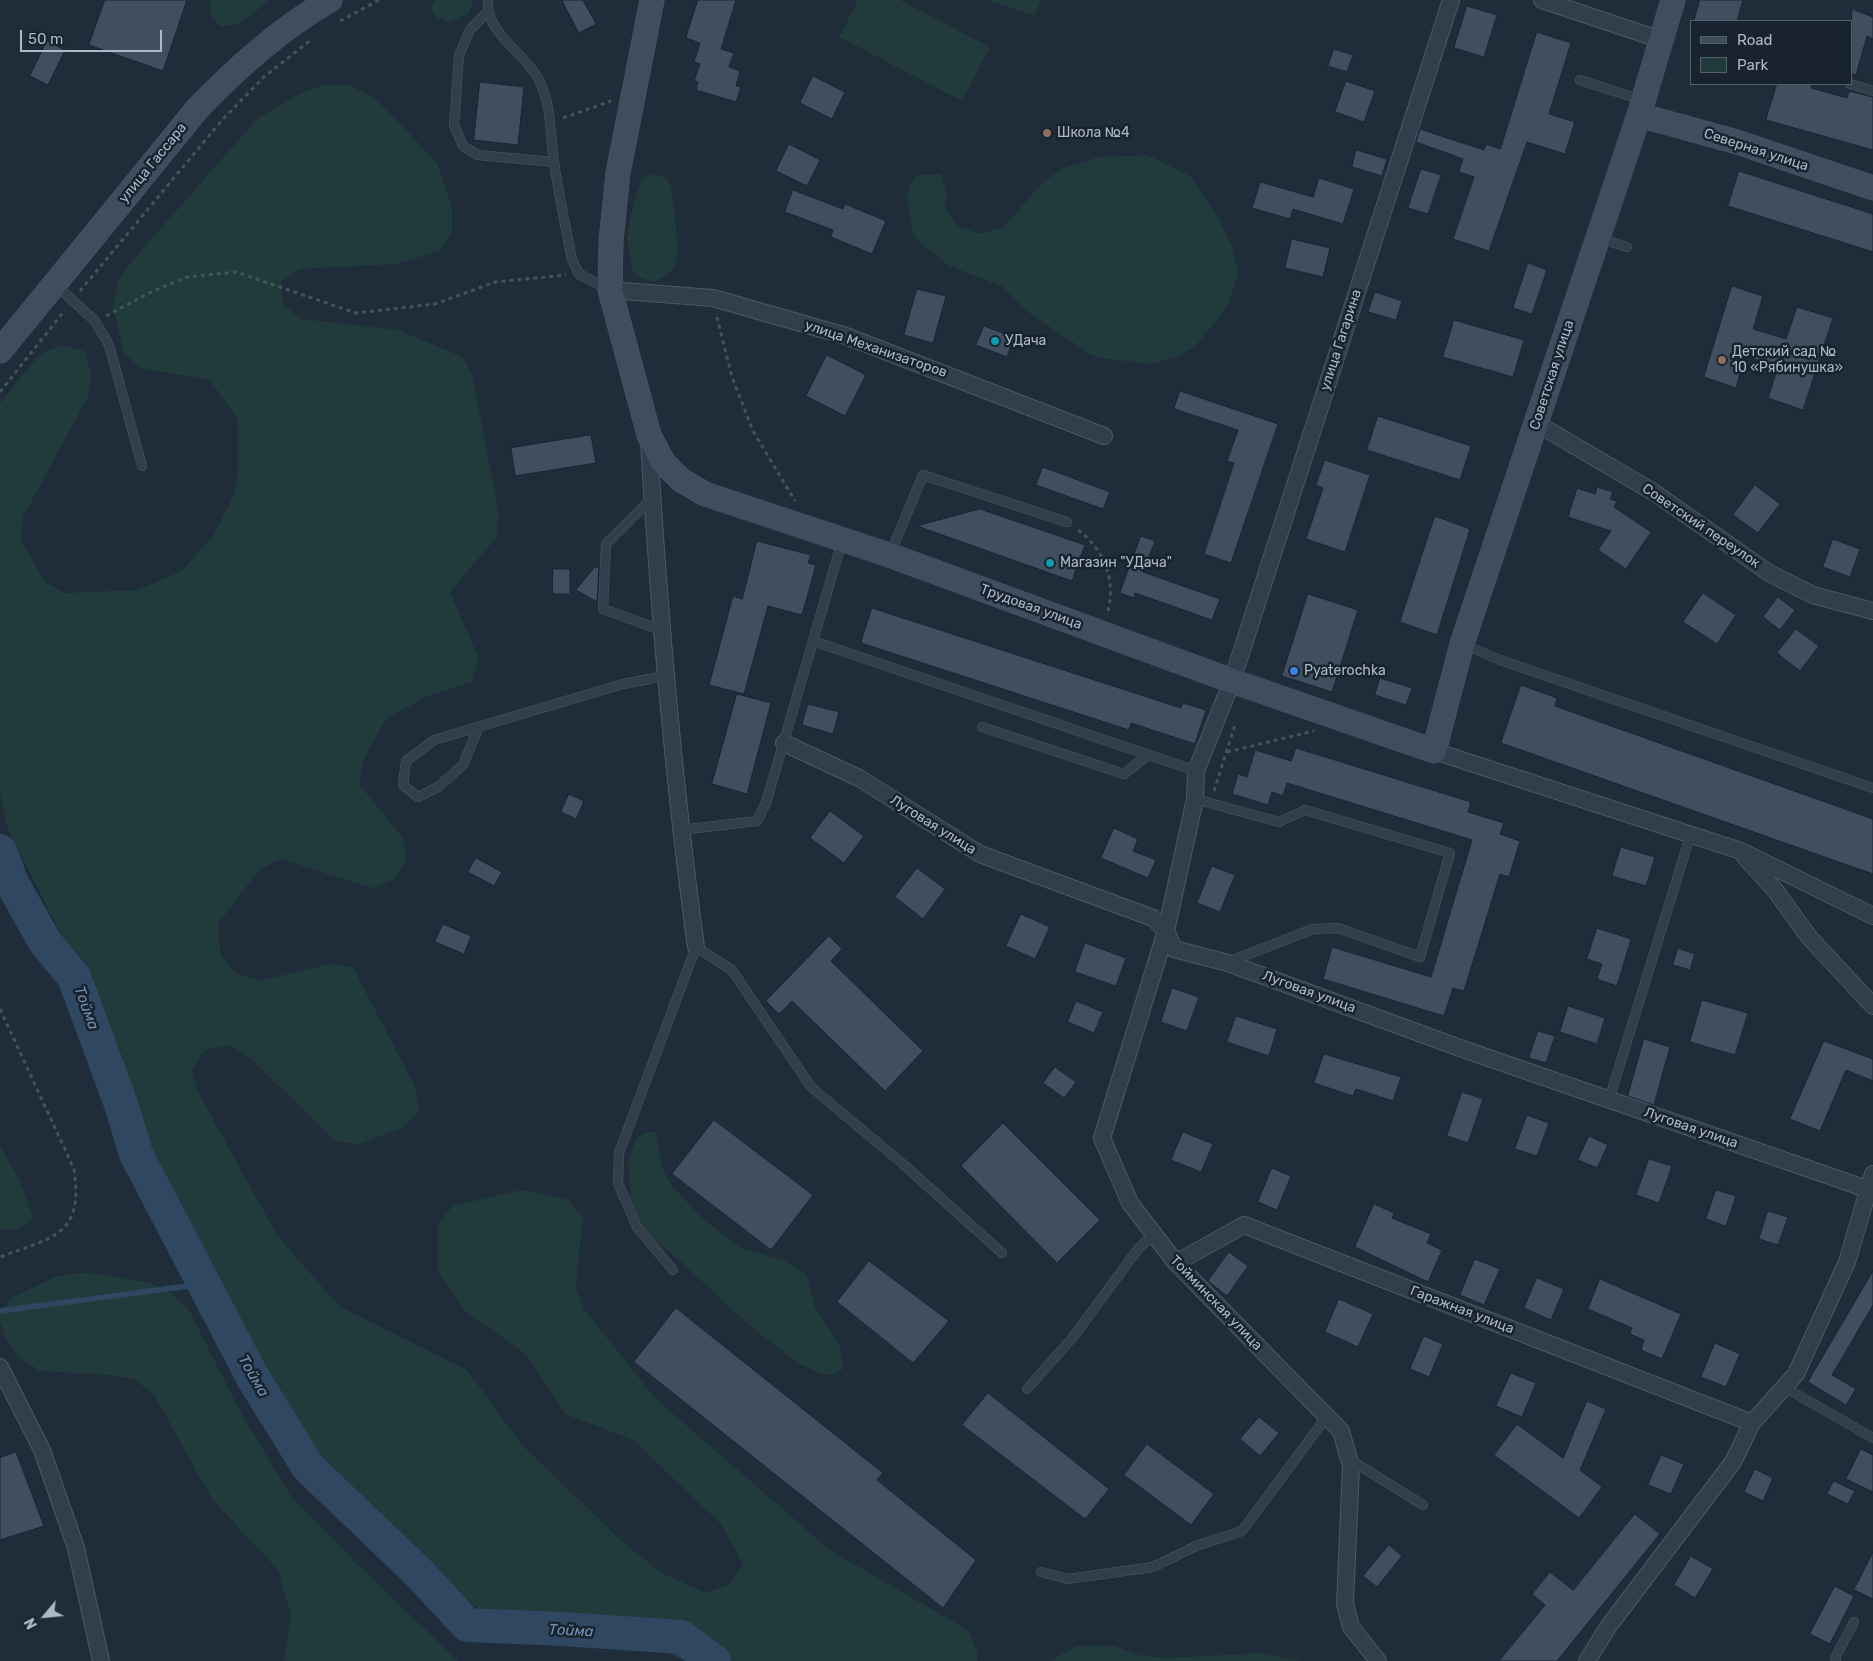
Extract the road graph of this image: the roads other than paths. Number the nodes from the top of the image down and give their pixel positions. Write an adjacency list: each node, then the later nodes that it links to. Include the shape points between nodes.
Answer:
1 (330, 0): 17 (street, улица Гассара, via 270,41 222,83)
2 (488, 0): 7 (lane)
3 (652, 0): 18 (street, Трудовая улица, via 618,173)
4 (1451, 0): 33 (street, улица Гагарина)
5 (1542, 0): 8 (street)
6 (1673, 0): 8 (street, Советская улица)
7 (487, 12): 13 (lane, via 537,77 551,123); 13 (lane, via 470,30 459,54 456,133 463,146 478,155)
8 (1661, 40): 12 (street, Советская улица)
9 (1580, 80): 12 (lane)
10 (1853, 85): 11 (lane)
11 (1873, 91)
12 (1641, 108): 14 (street, Северная улица); 15 (street, Советская улица)
13 (554, 162): 18 (lane, via 572,260 579,274)
14 (1873, 188)
15 (1598, 238): 16 (lane); 20 (street, Советская улица)
16 (1627, 247)
17 (54, 284): 19 (street, улица Гассара); 23 (lane, via 96,321 109,345)
18 (610, 290): 21 (street, Трудовая улица); 22 (street, улица Механизаторов, via 713,298 846,336)
19 (0, 350)
20 (1536, 423): 28 (street, Советский переулок, via 1655,493 1769,573 1814,595); 31 (street, Советская улица)
21 (649, 435): 24 (street); 26 (street, Трудовая улица, via 663,462 681,480 705,494)
22 (1104, 436)
23 (142, 466)
24 (652, 498): 29 (street); 29 (lane, via 606,544 603,609)
25 (1067, 522): 27 (lane, via 923,475)
26 (843, 540): 27 (street, Трудовая улица); 30 (lane)
27 (890, 555): 33 (street, Трудовая улица)
28 (1873, 611)
29 (661, 630): 32 (street)
30 (813, 641): 36 (lane); 38 (lane)
31 (1462, 644): 37 (street, Советская улица); 40 (lane, via 1500,660)
32 (665, 676): 34 (lane, via 623,684); 42 (street)
33 (1232, 680): 37 (street, Трудовая улица); 39 (street, улица Гагарина)
34 (479, 726): 34 (lane, via 434,740 406,761 404,784 418,797 438,787 463,764)
35 (982, 726): 38 (lane, via 1124,774)
36 (784, 742): 42 (lane, via 766,803 757,820); 46 (street, Луговая улица, via 859,778 980,854 1153,918)
37 (1434, 751): 43 (street)
38 (1148, 755): 39 (lane)
39 (1196, 771): 41 (street, улица Гагарина)
40 (1873, 788)
41 (1202, 801): 46 (street, Тойминская улица); 48 (lane, via 1279,822 1305,810 1450,853 1420,957 1338,928 1313,929)
42 (680, 830): 47 (street)
43 (1691, 834): 44 (street); 50 (lane)
44 (1741, 851): 45 (street); 49 (street, via 1809,937)
45 (1873, 916)
46 (1166, 931): 48 (street, Луговая улица, via 1174,949); 52 (street, Тойминская улица, via 1102,1138 1130,1203)
47 (696, 947): 53 (lane, via 732,970 811,1088 903,1164); 55 (lane, via 619,1153 618,1184 637,1226)
48 (1228, 962): 50 (street, Луговая улица)
49 (1873, 1006)
50 (1609, 1100): 51 (street, Луговая улица)
51 (1870, 1182): 57 (street, via 1847,1262 1796,1374)
52 (1154, 1234): 54 (street, Тойминская улица); 58 (lane, via 1138,1249 1073,1337)
53 (1002, 1253)
54 (1176, 1263): 59 (street, Тойминская улица); 60 (street, Гаражная улица, via 1244,1226)
55 (673, 1270)
56 (0, 1366): 66 (street, via 42,1450 76,1548)
57 (1784, 1387): 60 (street); 61 (lane)
58 (1027, 1389)
59 (1327, 1416): 62 (street, Тойминская улица, via 1341,1431); 64 (lane, via 1242,1531 1196,1546 1153,1567 1068,1579)
60 (1752, 1423): 68 (street, via 1733,1462 1608,1627)
61 (1873, 1438)
62 (1349, 1459): 63 (lane); 67 (street, Тойминская улица, via 1346,1604 1351,1627)
63 (1423, 1505)
64 (1041, 1572)
65 (1854, 1622): 69 (lane)
66 (101, 1661)
67 (1378, 1661)
68 (1587, 1661)
69 (1836, 1661)

